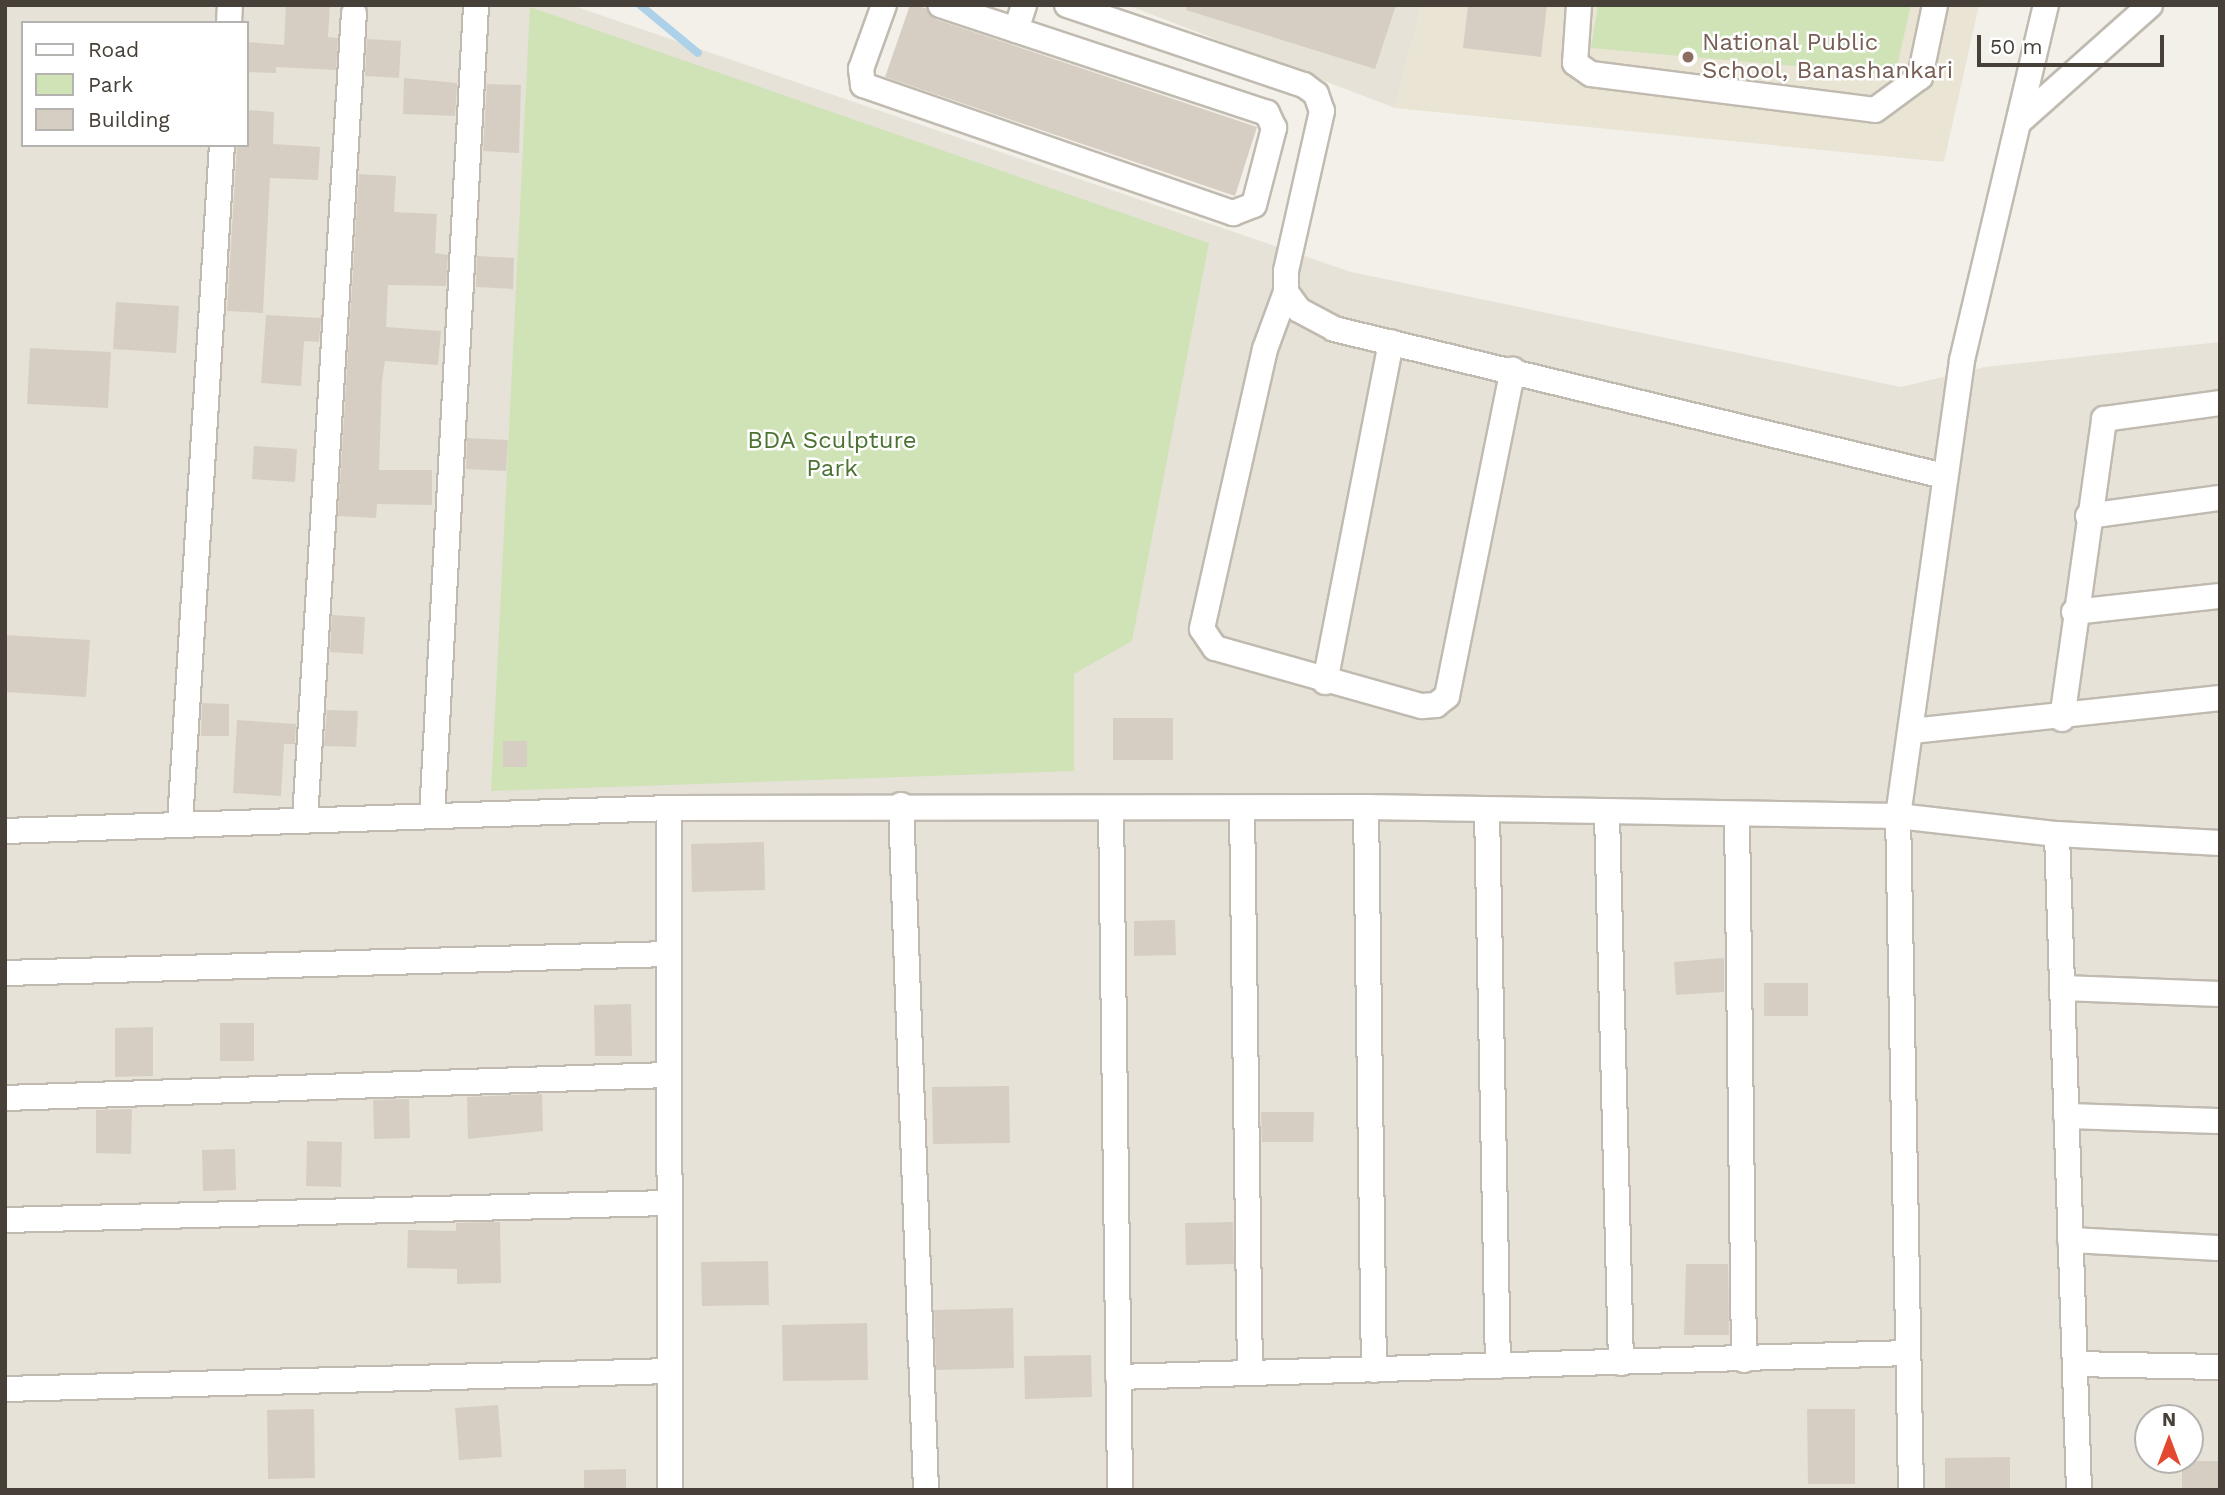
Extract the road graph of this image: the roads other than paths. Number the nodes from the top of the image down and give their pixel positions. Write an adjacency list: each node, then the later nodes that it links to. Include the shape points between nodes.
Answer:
1 (476, 5): 36 (street)
2 (884, 5): 12 (street, via 861,69 863,85 1233,213 1254,205 1274,128 1267,113)
3 (940, 5): 12 (street)
4 (1024, 5): 12 (street)
5 (1067, 5): 10 (street)
6 (1579, 5): 7 (street, via 1575,63 1591,74 1875,110 1920,77)
7 (1935, 5)
8 (2046, 5): 13 (street)
9 (2150, 5): 13 (street)
10 (1109, 11): 15 (street, via 1304,85 1316,94 1322,111)
11 (354, 13): 38 (street)
12 (1016, 30)
13 (2020, 121): 19 (street, via 1962,360)
14 (222, 147): 39 (street)
15 (1286, 292): 16 (street, via 1299,310 1334,329); 24 (street, via 1265,349 1202,629 1215,648)
16 (1391, 342): 17 (street); 24 (street)
17 (1513, 370): 19 (street); 24 (street, via 1447,696 1436,705 1422,706)
18 (2220, 403): 21 (street, via 2104,419)
19 (1944, 476): 27 (street)
20 (2220, 498): 21 (street)
21 (2088, 516): 23 (street)
22 (2220, 596): 23 (street)
23 (2074, 612): 26 (street)
24 (1325, 682)
25 (2220, 698): 26 (street)
26 (2062, 719): 27 (street)
27 (1911, 737): 37 (street)
28 (901, 805): 30 (street); 31 (street); 67 (street)
29 (1366, 807): 32 (street); 33 (street); 61 (street)
30 (670, 808): 36 (street); 43 (street)
31 (1111, 808): 32 (street); 64 (street)
32 (1242, 808): 63 (street)
33 (1487, 810): 34 (street); 59 (street)
34 (1607, 814): 35 (street); 57 (street)
35 (1737, 815): 37 (street); 56 (street)
36 (432, 816): 38 (street)
37 (1898, 816): 41 (street); 55 (street)
38 (305, 820): 39 (street)
39 (180, 823): 40 (street)
40 (5, 831)
41 (2057, 834): 42 (street); 45 (street)
42 (2220, 843)
43 (667, 954): 44 (street); 47 (street)
44 (5, 973)
45 (2062, 988): 46 (street); 49 (street)
46 (2220, 994)
47 (668, 1075): 48 (street); 51 (street)
48 (5, 1098)
49 (2066, 1116): 50 (street); 53 (street)
50 (2220, 1121)
51 (669, 1203): 52 (street); 62 (street)
52 (5, 1220)
53 (2070, 1240): 54 (street); 58 (street)
54 (2220, 1248)
55 (1906, 1353): 56 (street); 69 (street)
56 (1744, 1360): 57 (street)
57 (1621, 1363): 59 (street)
58 (2075, 1364): 60 (street); 70 (street)
59 (1498, 1366): 61 (street)
60 (2220, 1367)
61 (1374, 1370): 63 (street)
62 (670, 1371): 65 (street); 66 (street)
63 (1250, 1373): 64 (street)
64 (1118, 1377): 68 (street)
65 (5, 1389)
66 (670, 1490)
67 (926, 1490)
68 (1120, 1490)
69 (1912, 1490)
70 (2079, 1490)

